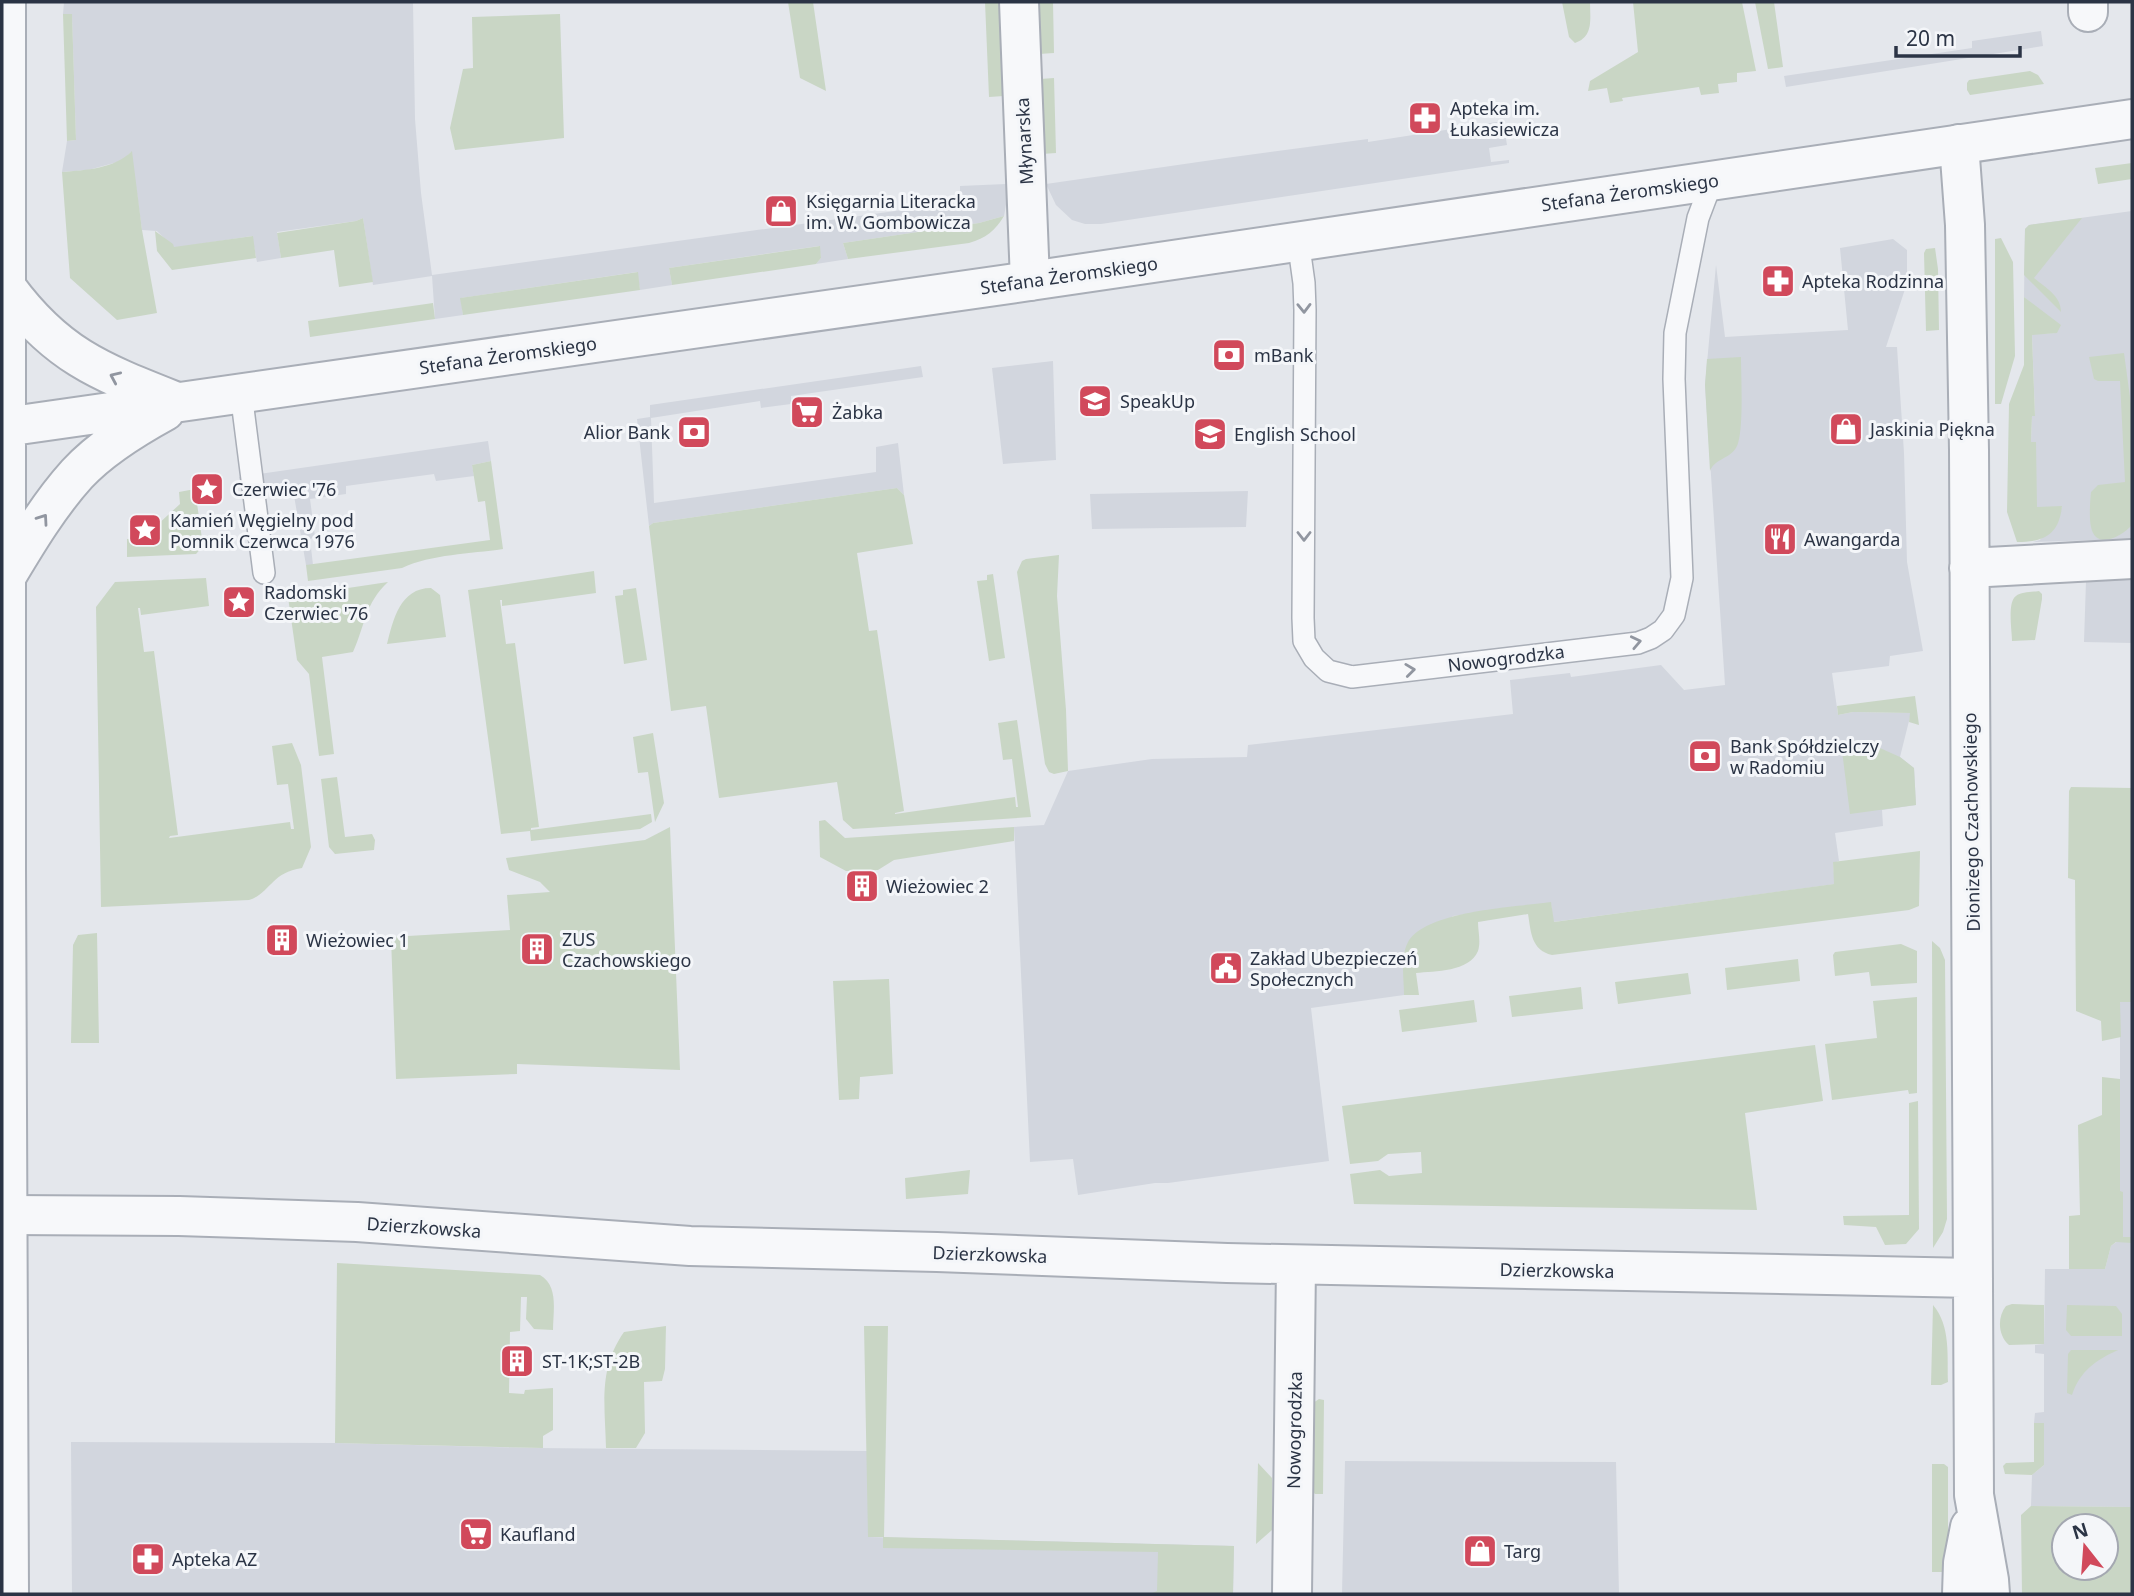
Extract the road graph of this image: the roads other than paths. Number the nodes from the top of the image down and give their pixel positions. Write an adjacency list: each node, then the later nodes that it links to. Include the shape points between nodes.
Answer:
1 (6, 2): 8 (street)
2 (1018, 2): 7 (street, Młynarska)
3 (2132, 119): 4 (street, Stefana Żeromskiego)
4 (1959, 144): 5 (street, Stefana Żeromskiego); 15 (street, Dionizego Czachowskiego, via 1965,225)
5 (1712, 181): 6 (street, Stefana Żeromskiego); 6 (lane, Nowogrodzka, one-way to 5, via 1305,310 1303,618 1304,641 1314,658 1328,671 1352,677 1638,643 1663,629 1674,615 1682,579 1675,333 1694,232)
6 (1298, 240): 7 (street, Stefana Żeromskiego)
7 (1030, 281): 10 (street, Stefana Żeromskiego)
8 (7, 288): 9 (street); 11 (street, one-way to 8, via 74,356 24,312)
9 (4, 345): 12 (street)
10 (241, 393): 11 (street, Stefana Żeromskiego); 16 (lane)
11 (179, 403): 12 (street, Stefana Żeromskiego); 17 (street, one-way to 11, via 77,473 122,436)
12 (5, 427): 13 (street)
13 (4, 504): 17 (street)
14 (2132, 559): 15 (street)
15 (1969, 568): 20 (street, Dionizego Czachowskiego)
16 (264, 573)
17 (6, 577): 18 (street)
18 (8, 1215): 19 (street, Dzierzkowska, via 345,1222 690,1246); 22 (street)
19 (1296, 1265): 20 (street, Dzierzkowska); 23 (street, Nowogrodzka)
20 (1973, 1278): 21 (street, Dionizego Czachowskiego)
21 (1975, 1500): 24 (street, Dionizego Czachowskiego); 25 (street, Dionizego Czachowskiego)
22 (9, 1594)
23 (1292, 1594)
24 (1962, 1594)
25 (1990, 1594)

